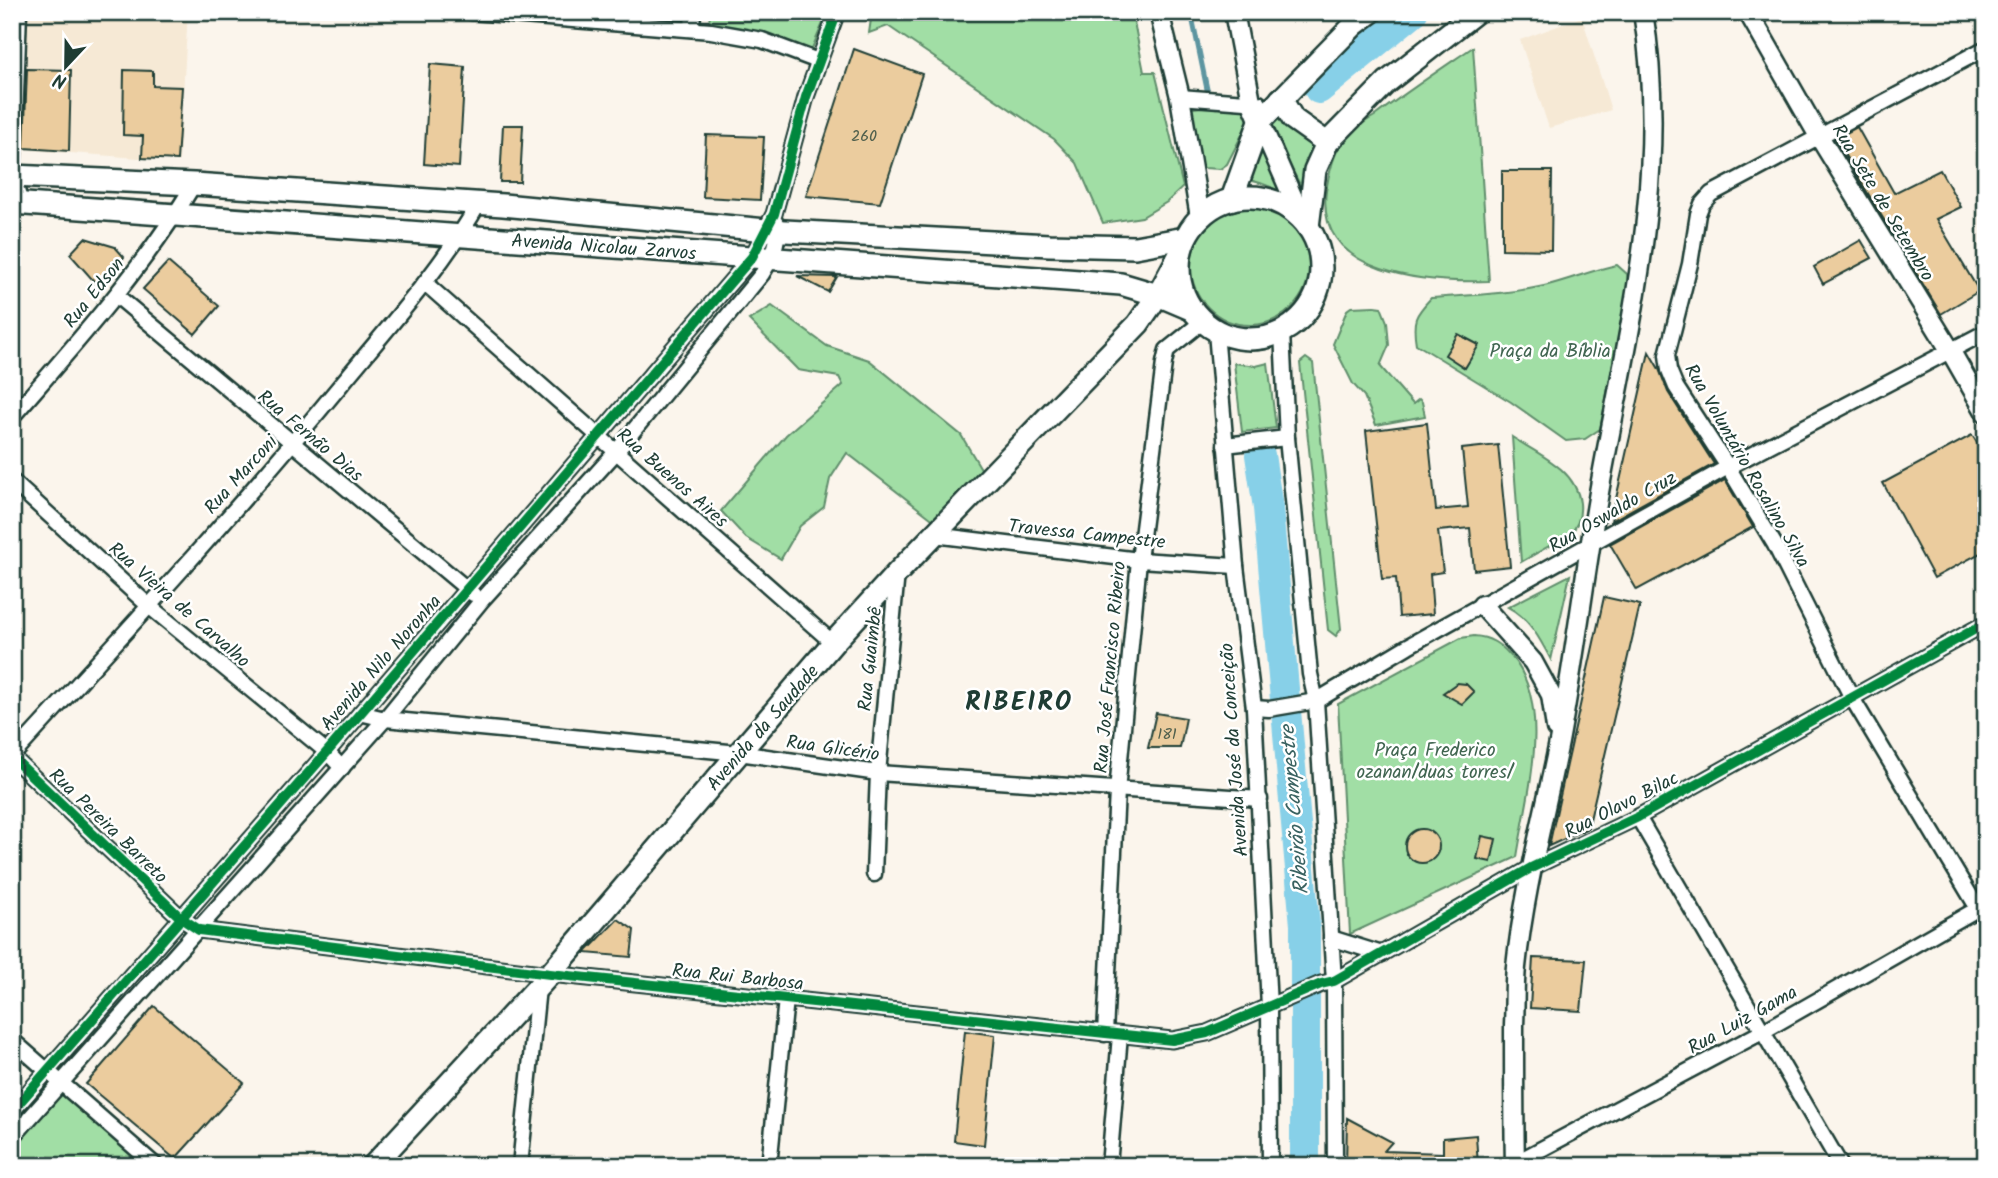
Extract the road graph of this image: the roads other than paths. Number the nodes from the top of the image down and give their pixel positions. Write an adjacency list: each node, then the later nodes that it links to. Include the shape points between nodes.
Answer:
1 (19, 12): 20 (street)
2 (472, 12): 11 (street)
3 (693, 12): 12 (street)
4 (837, 12): 14 (street, Avenida Nilo Noronha)
5 (1158, 12): 15 (street)
6 (1234, 12): 16 (street)
7 (1371, 12): 17 (main road)
8 (1476, 12): 19 (main road, via 1388,82)
9 (1643, 12): 49 (street, via 1652,92 1652,166 1635,306)
10 (1748, 12): 18 (street, Rua Sete de Setembro)
11 (520, 14): 12 (street)
12 (692, 29): 14 (street, via 762,40)
13 (1986, 48): 18 (street)
14 (818, 61): 28 (street, Avenida Nilo Noronha)
15 (1180, 97): 16 (street); 26 (street)
16 (1251, 101): 17 (street)
17 (1271, 109): 19 (main road); 22 (main road); 27 (street)
18 (1820, 138): 38 (street, Rua Sete de Setembro); 46 (street, Rua Voluntário Rosalino Silva, via 1711,194 1698,214 1667,355 1676,387)
19 (1327, 143): 27 (main road, via 1315,170)
20 (13, 176): 21 (main road, Avenida Nicolau Zarvos); 24 (street)
21 (194, 184): 23 (main road, Avenida Nicolau Zarvos); 25 (street, Rua Edson)
22 (1232, 199): 26 (main road); 27 (main road, via 1270,200 1288,208)
23 (479, 203): 28 (main road, Avenida Nicolau Zarvos); 29 (street, Rua Marconi)
24 (16, 204): 25 (main road, Avenida Nicolau Zarvos)
25 (176, 215): 29 (main road, Avenida Nicolau Zarvos); 34 (street, Rua Edson)
26 (1200, 217): 30 (main road)
27 (1305, 224): 36 (main road, via 1319,253 1320,281 1305,314)
28 (773, 225): 30 (main road, Avenida Nicolau Zarvos, via 1104,248); 31 (street, Avenida Nilo Noronha)
29 (461, 235): 31 (main road, Avenida Nicolau Zarvos); 32 (street, Rua Marconi)
30 (1182, 247): 33 (main road, Avenida da Saudade); 35 (main road, via 1178,274 1182,293)
31 (762, 258): 33 (main road, Avenida Nicolau Zarvos, via 1121,284); 41 (street, Avenida Nilo Noronha); 45 (street, Avenida Nilo Noronha, via 762,274)
32 (425, 283): 41 (street, Rua Buenos Aires); 43 (street, Rua Marconi)
33 (1158, 295): 35 (main road, Avenida Nicolau Zarvos); 48 (main road, Avenida da Saudade, via 1113,353)
34 (117, 296): 40 (street, Rua Edson); 43 (street, Rua Fernão Dias)
35 (1203, 321): 36 (main road, via 1233,338 1250,340); 44 (street, Avenida José da Conceição); 50 (street, Rua José Francisco Ribeiro, via 1167,350)
36 (1282, 332): 42 (street)
37 (1986, 332): 38 (street, Rua Oswaldo Cruz)
38 (1950, 350): 39 (street, Rua Sete de Setembro); 46 (street, Rua Oswaldo Cruz)
39 (1986, 413)
40 (12, 417)
41 (599, 437): 45 (street, Rua Buenos Aires); 53 (street, Avenida Nilo Noronha)
42 (1287, 438): 44 (street); 60 (street)
43 (292, 444): 53 (street, Rua Fernão Dias); 56 (street, Rua Marconi)
44 (1225, 445): 51 (street, Avenida José da Conceição)
45 (615, 452): 54 (street, Avenida Nilo Noronha); 58 (street, Rua Buenos Aires)
46 (1728, 467): 49 (street, Rua Oswaldo Cruz); 59 (street, Rua Voluntário Rosalino Silva, via 1775,545)
47 (12, 481): 56 (street, Rua Vieira de Carvalho)
48 (934, 535): 50 (street, Travessa Campestre); 52 (main road, Avenida da Saudade)
49 (1591, 543): 55 (street, Rua Oswaldo Cruz); 64 (street)
50 (1139, 560): 51 (street, Travessa Campestre); 70 (street, Rua José Francisco Ribeiro)
51 (1236, 566): 61 (street, Avenida José da Conceição)
52 (897, 573): 58 (main road, Avenida da Saudade); 69 (street, Rua Guaimbê)
53 (466, 590): 54 (street, Rua Fernão Dias); 62 (street, Avenida Nilo Noronha)
54 (482, 600): 63 (street, Avenida Nilo Noronha)
55 (1482, 605): 60 (street, Rua Oswaldo Cruz); 64 (street, via 1533,662 1550,695)
56 (149, 606): 65 (street, Rua Vieira de Carvalho); 67 (street, Rua Marconi)
57 (1986, 623): 59 (street, Rua Olavo Bilac)
58 (833, 643): 66 (main road, Avenida da Saudade)
59 (1852, 698): 72 (street, Rua Olavo Bilac); 75 (street, Rua Voluntário Rosalino Silva)
60 (1309, 703): 61 (street, Rua Oswaldo Cruz); 79 (street)
61 (1262, 709): 71 (street, Avenida José da Conceição)
62 (360, 713): 63 (street, Rua Glicério); 65 (street, Avenida Nilo Noronha)
63 (385, 719): 66 (street, Rua Glicério); 68 (street, Avenida Nilo Noronha)
64 (1559, 742): 73 (street)
65 (327, 752): 68 (street, Rua Vieira de Carvalho); 76 (street, Avenida Nilo Noronha)
66 (739, 753): 69 (street, Rua Glicério); 81 (main road, Avenida da Saudade)
67 (12, 757): 76 (street, Rua Pereira Barreto)
68 (342, 768): 78 (street, Avenida Nilo Noronha)
69 (878, 773): 70 (street, Rua Glicério); 74 (street, Rua Guaimbê)
70 (1117, 791): 71 (street, Rua Glicério); 86 (street, Rua José Francisco Ribeiro)
71 (1260, 799): 84 (street, Avenida José da Conceição)
72 (1638, 817): 73 (street, Rua Olavo Bilac); 85 (street)
73 (1531, 869): 80 (street, Rua Olavo Bilac); 92 (street, via 1515,969)
74 (874, 874)
75 (1982, 906): 77 (street, Rua Voluntário Rosalino Silva); 85 (street, Rua Luiz Gama)
76 (181, 918): 78 (street, Rua Pereira Barreto); 88 (street, Avenida Nilo Noronha)
77 (1986, 922)
78 (199, 930): 81 (street, Rua Rui Barbosa); 89 (street, Avenida Nilo Noronha)
79 (1331, 938): 80 (street); 82 (street)
80 (1382, 954): 82 (street, Rua Olavo Bilac)
81 (544, 981): 83 (street, Rua Rui Barbosa); 94 (main road, Avenida da Saudade); 95 (street)
82 (1327, 983): 84 (street, Rua Olavo Bilac); 99 (street)
83 (786, 999): 86 (street, Rua Rui Barbosa); 96 (street)
84 (1276, 1005): 86 (street, Rua Rui Barbosa, via 1207,1033 1172,1040); 98 (street, Avenida José da Conceição)
85 (1762, 1032): 92 (street, Rua Luiz Gama); 100 (street)
86 (1113, 1034): 97 (street, Rua José Francisco Ribeiro)
87 (12, 1040): 88 (street)
88 (47, 1072): 89 (street); 90 (street, Avenida Nilo Noronha)
89 (61, 1082): 91 (street, Avenida Nilo Noronha); 93 (street)
90 (12, 1111)
91 (12, 1138)
92 (1515, 1164)
93 (156, 1166)
94 (373, 1166)
95 (520, 1166)
96 (769, 1166)
97 (1109, 1166)
98 (1270, 1166)
99 (1335, 1166)
100 (1842, 1166)

